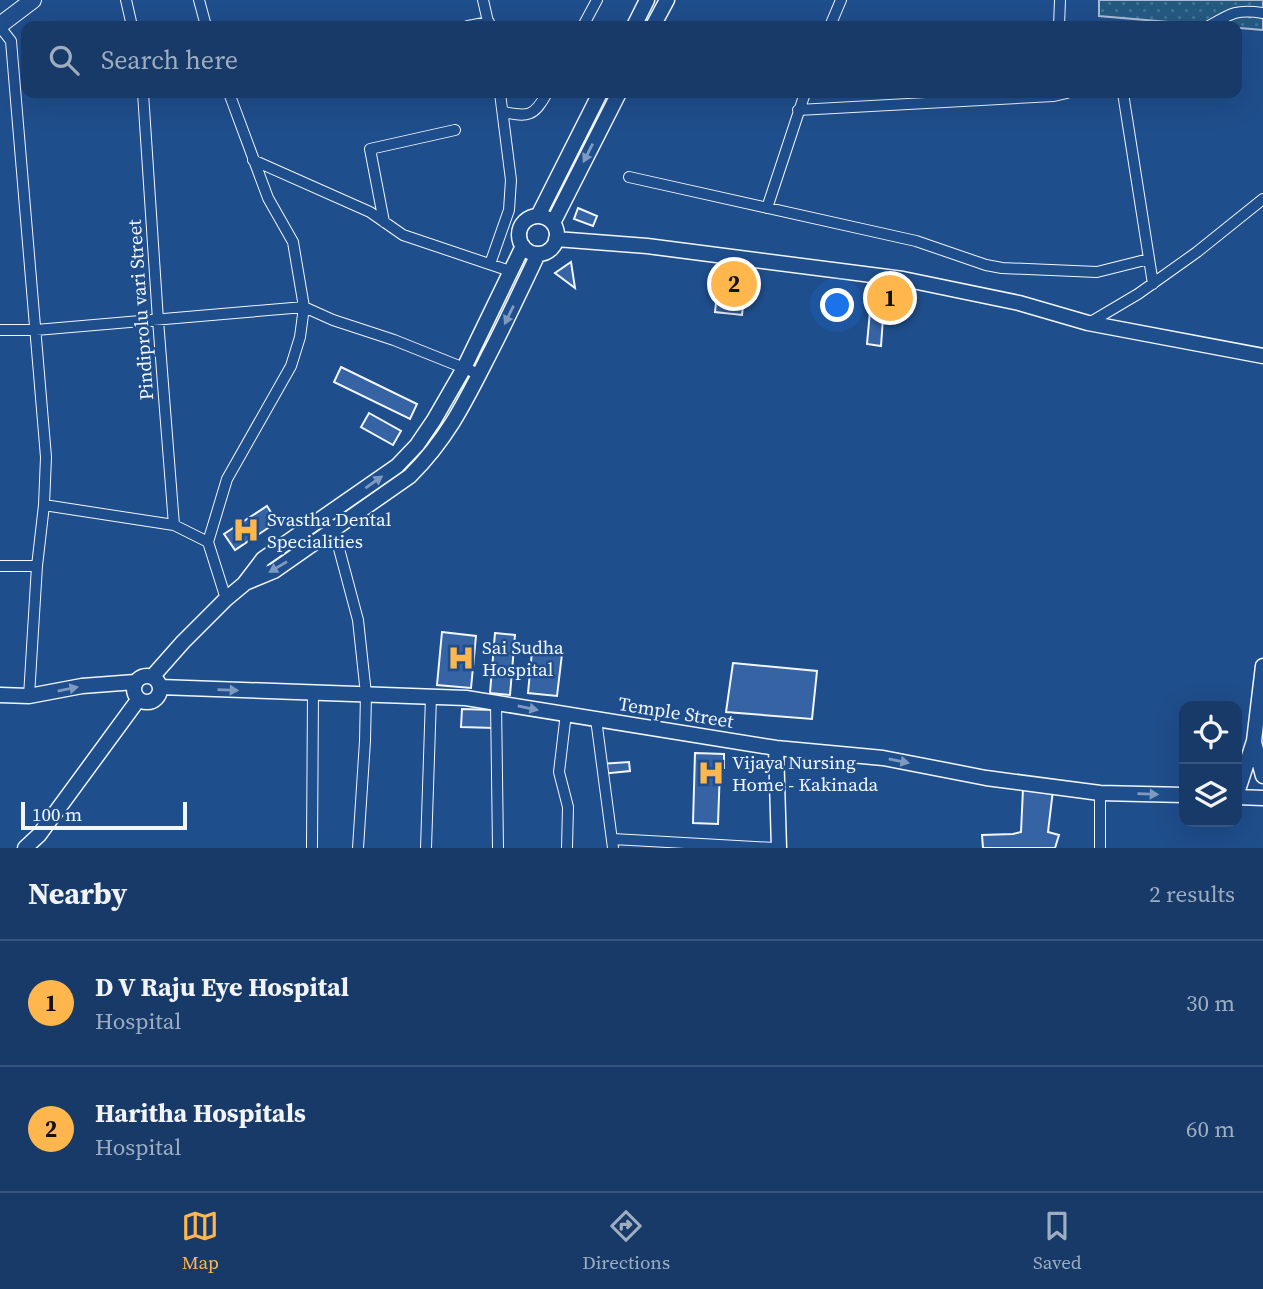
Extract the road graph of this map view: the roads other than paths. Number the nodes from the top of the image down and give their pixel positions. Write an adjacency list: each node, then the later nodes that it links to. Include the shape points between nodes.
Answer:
1 (33, 0): 11 (main road)
2 (126, 0): 12 (street)
3 (200, 0): 13 (street)
4 (483, 0): 14 (street)
5 (597, 0): 15 (street)
6 (647, 0): 16 (street)
7 (667, 0): 17 (street)
8 (841, 0): 18 (street)
9 (1060, 0): 19 (street)
10 (1263, 13): 20 (street, via 1245,10)
11 (2, 20): 51 (street, via 11,41)
12 (131, 21)
13 (205, 21)
14 (488, 21)
15 (586, 21)
16 (636, 21)
17 (656, 21)
18 (832, 21)
19 (1059, 21)
20 (1218, 21)
21 (143, 98): 48 (street, Pindiprolu vari Street)
22 (231, 98): 33 (street)
23 (501, 98): 31 (street)
24 (544, 98): 31 (street, via 533,112 523,116)
25 (597, 98): 37 (street)
26 (616, 98): 39 (street, one-way to 39)
27 (803, 98): 30 (street)
28 (990, 98): 30 (street)
29 (1124, 98): 43 (street)
30 (798, 110): 36 (street)
31 (503, 112): 44 (street, via 509,209)
32 (455, 130): 38 (street, via 370,149)
33 (253, 160): 38 (street); 47 (street, via 293,242)
34 (629, 177): 36 (street)
35 (1263, 200): 46 (street)
36 (766, 208): 43 (street, via 916,241 1002,268 1097,272)
37 (538, 216): 39 (street); 41 (street, via 523,223)
38 (384, 222): 44 (street, via 402,235)
39 (552, 223): 40 (street)
40 (556, 240): 42 (street); 49 (street, via 647,246 902,279 1019,303)
41 (523, 246): 42 (street); 45 (street)
42 (538, 254): 54 (street, one-way to 54)
43 (1149, 259): 46 (street)
44 (490, 264): 45 (street)
45 (510, 271): 53 (street)
46 (1153, 284): 49 (street)
47 (304, 307): 48 (street); 53 (street); 59 (street, via 291,366 227,479)
48 (158, 320): 51 (street); 57 (street, Pindiprolu vari Street)
49 (1088, 323): 52 (street)
50 (0, 330): 51 (street)
51 (36, 330): 55 (street, via 46,457)
52 (1263, 356)
53 (464, 368): 54 (street); 56 (street, one-way to 53, via 397,466 417,445)
54 (480, 373): 58 (street, via 426,460)
55 (44, 505): 57 (street); 61 (street)
56 (325, 514): 58 (street); 62 (street, via 262,559)
57 (174, 525): 59 (street)
58 (334, 530): 62 (street, one-way to 62, via 274,571); 68 (street, via 359,620)
59 (208, 541): 63 (street)
60 (0, 566): 61 (street)
61 (37, 566): 70 (street)
62 (244, 583): 63 (street)
63 (226, 599): 66 (street, via 183,642)
64 (1262, 674): 76 (street)
65 (135, 682): 66 (street, via 143,676); 70 (street, one-way to 65); 72 (street)
66 (156, 682): 67 (street, Temple Street, one-way to 67); 72 (street, via 158,697 149,703)
67 (313, 693): 68 (street, Temple Street); 87 (street)
68 (366, 694): 71 (street, Temple Street); 88 (street)
69 (0, 695): 70 (street)
70 (29, 696)
71 (431, 697): 73 (street, Temple Street); 89 (street)
72 (138, 700): 84 (street)
73 (496, 702): 74 (street, Temple Street, one-way to 74); 90 (street)
74 (566, 713): 75 (street, Temple Street); 91 (street, via 559,772 568,807)
75 (596, 719): 77 (street, Temple Street); 85 (street)
76 (1254, 741): 78 (street); 79 (street)
77 (776, 748): 80 (street, Temple Street, one-way to 80, via 883,758 985,778); 92 (street)
78 (1263, 776)
79 (1242, 779)
80 (1100, 793): 81 (street, Temple Street, one-way to 81); 93 (street)
81 (1179, 795)
82 (1242, 795): 83 (street)
83 (1263, 797)
84 (35, 841): 86 (street)
85 (613, 843): 92 (street)
86 (26, 848)
87 (312, 848)
88 (358, 848)
89 (426, 848)
90 (498, 848)
91 (567, 848)
92 (777, 848)
93 (1100, 848)

